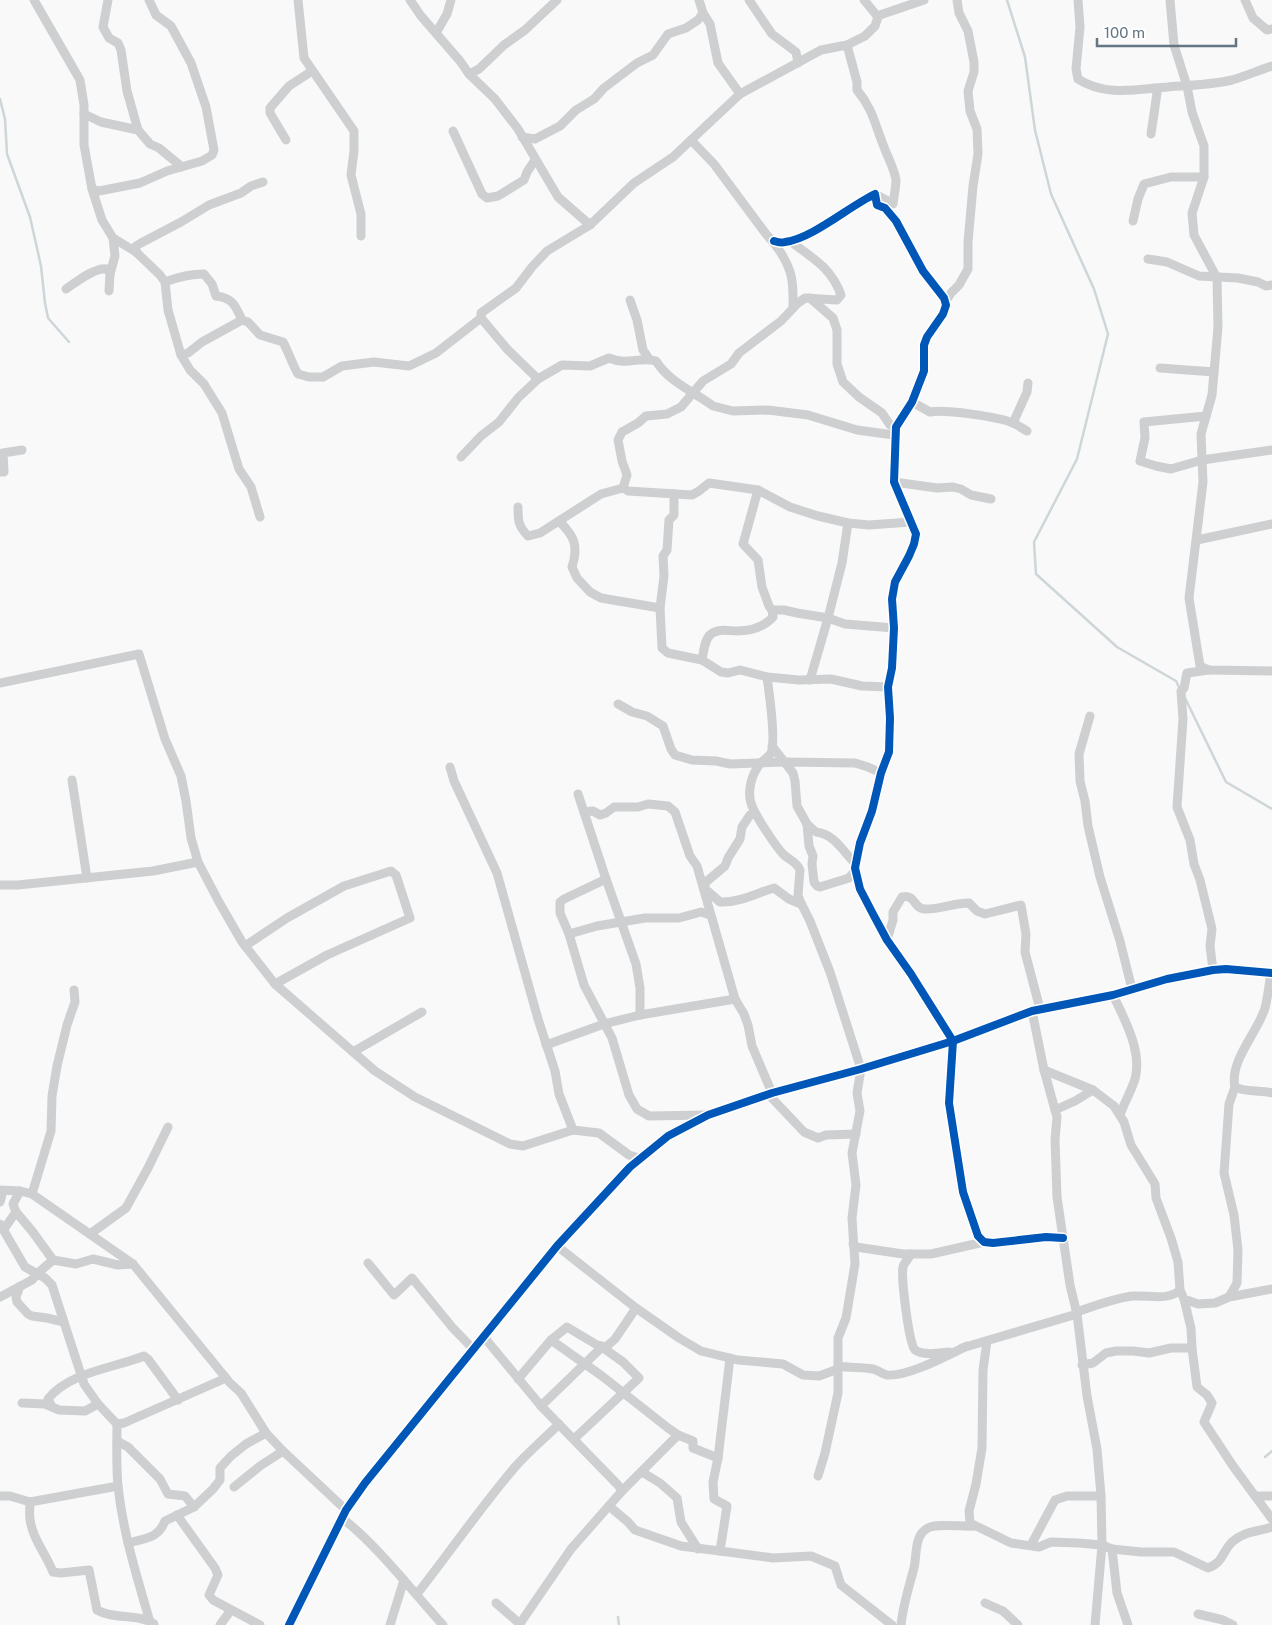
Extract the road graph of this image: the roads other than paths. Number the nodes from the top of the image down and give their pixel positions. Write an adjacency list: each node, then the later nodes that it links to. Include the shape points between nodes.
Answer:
1 (34, 0): 30 (street, via 80,80)
2 (108, 0): 31 (street, via 103,26 108,38 118,43 121,50 127,91)
3 (149, 0): 38 (street, via 156,15 170,26 192,63 206,107 214,150 202,161)
4 (298, 0): 23 (street, via 304,58)
5 (410, 0): 19 (street)
6 (451, 0): 19 (street, via 448,14)
7 (556, 0): 24 (street, via 525,30)
8 (699, 0): 16 (street)
9 (749, 0): 21 (street, via 772,34 796,52)
10 (864, 0): 17 (street)
11 (924, 0): 17 (street)
12 (957, 0): 61 (street, via 974,62 968,90 970,111 978,129 978,154 972,186 968,269)
13 (1078, 0): 27 (street, via 1078,79 1106,90)
14 (1170, 0): 26 (street, via 1174,45)
15 (1245, 0): 18 (street, via 1253,18 1267,30)
16 (703, 13): 28 (street, via 710,24 718,63); 34 (street, via 686,28 668,34 654,55 637,63 560,126 535,139)
17 (877, 16): 20 (street, via 875,26 865,36)
18 (1272, 28)
19 (436, 33): 24 (street)
20 (847, 45): 21 (street, via 821,50); 42 (street, via 857,90 874,116 896,181 893,204)
21 (798, 63): 28 (street)
22 (1272, 66): 26 (street, via 1232,80)
23 (312, 71): 35 (street, via 289,86 270,108); 46 (street, via 354,131 351,175 361,214)
24 (469, 74): 34 (street, via 495,99)
25 (1169, 86): 26 (street); 27 (street); 29 (street)
26 (1187, 86): 39 (street, via 1204,146)
27 (1155, 88): 29 (street)
28 (740, 94): 36 (street)
29 (1155, 100): 33 (street)
30 (84, 114): 31 (street, via 102,122); 41 (street, via 84,145)
31 (138, 130): 38 (street, via 150,144)
32 (453, 130): 37 (street, via 482,194 487,198 498,196 524,180)
33 (1152, 134)
34 (522, 137): 37 (street)
35 (286, 140)
36 (691, 140): 44 (street, via 673,157 634,183); 48 (street, via 714,164)
37 (535, 160): 44 (street, via 558,197)
38 (182, 167): 41 (street, via 140,183 99,191)
39 (1204, 177): 43 (street, via 1171,177 1144,184); 54 (street, via 1192,213 1194,236)
40 (263, 182): 50 (street, via 209,205 141,242 136,246)
41 (92, 189): 47 (street, via 102,220)
42 (875, 194): 45 (street); 61 (street, via 877,205 885,208 896,221 923,271)
43 (1133, 221)
44 (590, 225): 63 (street, via 546,252 516,288 481,313)
45 (807, 235): 49 (street); 51 (street)
46 (361, 236)
47 (113, 238): 50 (street); 53 (street, via 115,256)
48 (774, 241): 49 (street); 62 (street, via 790,271)
49 (790, 241): 51 (street)
50 (136, 252): 55 (street)
51 (808, 255): 59 (street, via 824,266 841,295 837,300)
52 (1148, 259): 54 (street, via 1166,262 1199,276)
53 (110, 274): 57 (street, via 103,268); 58 (street)
54 (1217, 278): 56 (street, via 1238,278); 68 (street, via 1218,328)
55 (165, 282): 64 (street, via 204,274 216,296 230,300); 65 (street, via 168,310)
56 (1272, 286)
57 (66, 288)
58 (109, 291)
59 (810, 298): 62 (street, via 805,298); 77 (street, via 833,318 837,330 837,364 843,382 859,398 882,413)
60 (630, 300): 66 (street)
61 (945, 302): 74 (street, via 946,306 924,345 924,371)
62 (793, 308): 70 (street, via 730,364)
63 (481, 318): 64 (street, via 436,353 409,366 374,362 342,366 323,377 298,374 283,342 260,335); 69 (street)
64 (242, 320): 65 (street)
65 (180, 355): 90 (street, via 222,413 239,469 251,487)
66 (648, 359): 69 (street, via 629,362 609,358 590,366 562,365); 72 (street, via 656,361 670,379)
67 (1160, 368): 68 (street)
68 (1214, 372): 75 (street)
69 (538, 379): 81 (street)
70 (703, 382): 72 (street); 73 (street)
71 (1028, 383): 76 (street)
72 (692, 393): 73 (street); 85 (street, via 681,407 667,414 646,416 622,432 618,440 627,475)
73 (704, 400): 77 (street, via 733,411 768,410 808,415 857,430)
74 (912, 402): 76 (street, via 930,412); 77 (street)
75 (1206, 416): 82 (street, via 1201,434); 82 (street, via 1144,422 1145,438 1140,461 1172,469)
76 (1013, 423): 78 (street)
77 (895, 431): 84 (street)
78 (1027, 431)
79 (22, 450): 83 (street, via 3,453 4,472)
80 (1272, 450): 82 (street)
81 (461, 458)
82 (1202, 460): 95 (street)
83 (0, 472)
84 (894, 482): 88 (street, via 953,487 971,495); 92 (street)
85 (623, 488): 87 (street); 91 (street, via 602,494)
86 (758, 490): 87 (street, via 709,483 692,495); 93 (street, via 790,507); 97 (street, via 743,544 758,560 762,587)
87 (674, 494): 96 (street, via 674,515 669,520 667,550 663,556)
88 (991, 498)
89 (518, 507): 91 (street, via 521,529 528,536 540,533)
90 (260, 516)
91 (559, 520): 96 (street, via 574,541 572,567 590,592 601,598)
92 (912, 522): 93 (street); 99 (street, via 916,534 914,544 895,582 892,599)
93 (848, 524): 98 (street)
94 (1272, 524): 95 (street)
95 (1197, 540): 101 (street, via 1189,598 1200,666)
96 (660, 608): 100 (street, via 662,648 668,653)
97 (772, 610): 98 (street); 100 (street, via 771,619 752,629 717,630 710,634 704,644)
98 (828, 618): 99 (street, via 845,624); 104 (street)
99 (894, 628): 106 (street)
100 (702, 660): 103 (street, via 721,672 740,670)
101 (1209, 670): 102 (street); 133 (street, via 1187,673 1181,691 1184,719 1177,807 1190,840 1212,929)
102 (1272, 671)
103 (767, 677): 104 (street); 109 (street)
104 (810, 680): 106 (street, via 830,679 862,686)
105 (0, 683): 120 (street, via 139,654 165,739 181,776)
106 (888, 687): 113 (street, via 889,752)
107 (618, 704): 111 (street, via 663,726 675,755 730,764)
108 (1090, 716): 136 (street, via 1079,754 1080,781 1100,877)
109 (772, 746): 110 (street); 111 (street, via 771,753)
110 (784, 762): 111 (street); 113 (street, via 855,763); 118 (street, via 793,773 796,806)
111 (760, 763): 117 (street, via 750,787 750,802)
112 (450, 767): 145 (street, via 497,873)
113 (881, 773): 121 (street)
114 (72, 780): 123 (street)
115 (578, 794): 116 (street)
116 (585, 812): 124 (street); 126 (street, via 600,815 614,807 668,806 675,812)
117 (755, 813): 122 (street, via 784,854); 126 (street, via 742,827 740,839 725,866 706,882)
118 (807, 824): 119 (street); 121 (street, via 816,832 832,838)
119 (809, 846): 121 (street, via 816,886 849,878); 122 (street, via 806,863)
120 (198, 862): 123 (street); 132 (street)
121 (856, 867): 131 (street, via 860,889)
122 (800, 870): 127 (street, via 798,895)
123 (87, 878): 125 (street)
124 (606, 879): 129 (street); 130 (street, via 560,902 560,913)
125 (0, 886)
126 (704, 888): 127 (street, via 720,902 736,901 774,888); 128 (street)
127 (801, 904): 147 (street, via 830,972)
128 (710, 914): 129 (street, via 701,912 679,918); 139 (street)
129 (622, 922): 130 (street); 142 (street, via 636,964)
130 (569, 934): 143 (street, via 584,984)
131 (887, 940): 140 (street, via 893,912 902,896 914,900 922,909 968,903 985,914 1021,905 1026,934 1025,952); 144 (street)
132 (245, 946): 135 (street); 135 (street, via 344,886 391,871 396,875 410,918 327,955)
133 (1213, 970): 134 (street); 136 (street)
134 (1271, 973): 149 (street, via 1264,1009 1236,1069)
135 (275, 984): 146 (street)
136 (1132, 989): 138 (street)
137 (74, 990): 162 (street, via 75,1002 52,1096 51,1131)
138 (1113, 995): 140 (street); 155 (street, via 1136,1048 1133,1087)
139 (735, 998): 142 (street); 151 (street, via 744,1014)
140 (1036, 1010): 144 (street); 148 (street)
141 (422, 1012): 146 (street)
142 (640, 1015): 143 (street)
143 (604, 1024): 145 (street); 154 (street, via 637,1109 649,1116)
144 (953, 1041): 147 (street); 168 (street, via 949,1104 963,1192 978,1236)
145 (546, 1045): 157 (street)
146 (353, 1052): 157 (street, via 415,1097 510,1144 523,1146)
147 (861, 1069): 151 (street); 158 (street)
148 (1044, 1070): 150 (street); 153 (street)
149 (1235, 1087): 152 (street); 180 (street, via 1229,1104 1224,1173 1234,1214 1238,1250 1237,1283)
150 (1093, 1090): 153 (street); 155 (street, via 1114,1106)
151 (770, 1093): 154 (street); 158 (street, via 804,1132 818,1138)
152 (1272, 1093)
153 (1055, 1110): 167 (street, via 1057,1197)
154 (708, 1115): 159 (street, via 668,1136)
155 (1120, 1116): 178 (street, via 1131,1145 1154,1184 1178,1262)
156 (168, 1127): 166 (street, via 126,1208)
157 (573, 1130): 159 (street, via 599,1134 628,1155)
158 (856, 1134): 169 (street, via 852,1153 856,1185)
159 (639, 1158): 170 (street)
160 (2, 1190): 161 (street); 163 (street)
161 (20, 1191): 162 (street); 164 (street, via 13,1204)
162 (32, 1194): 166 (street)
163 (0, 1202)
164 (16, 1212): 165 (street); 172 (street)
165 (2, 1227): 175 (street)
166 (90, 1234): 174 (street)
167 (1063, 1238): 168 (street); 182 (street)
168 (984, 1242): 171 (street, via 931,1254)
169 (853, 1244): 171 (street); 194 (street, via 855,1264 846,1318 838,1338)
170 (557, 1246): 181 (street); 184 (street)
171 (911, 1254): 187 (street, via 903,1267 912,1347 924,1354 949,1352)
172 (53, 1260): 174 (street, via 76,1264 93,1259 118,1265); 175 (street)
173 (368, 1263): 190 (street, via 394,1295 412,1278)
174 (133, 1264): 196 (street)
175 (34, 1277): 176 (street); 183 (street, via 45,1278 52,1285)
176 (20, 1286): 179 (street); 183 (street, via 17,1302 28,1314)
177 (1272, 1289): 180 (street)
178 (1182, 1294): 180 (street, via 1198,1304 1215,1303); 182 (street, via 1132,1296); 189 (street, via 1191,1328)
179 (0, 1297)
180 (1229, 1297)
181 (636, 1308): 188 (street, via 615,1340); 191 (street, via 701,1351)
182 (1076, 1313): 186 (street); 193 (street)
183 (64, 1322): 195 (street)
184 (484, 1337): 190 (street); 197 (street)
185 (551, 1340): 188 (street, via 567,1327); 192 (street); 197 (street)
186 (987, 1341): 187 (street); 227 (street, via 983,1370 982,1448 969,1512 970,1523)
187 (967, 1346): 194 (street, via 927,1365 896,1374 885,1375 861,1367)
188 (602, 1347): 192 (street); 198 (street, via 639,1378)
189 (1192, 1348): 193 (street, via 1149,1353 1116,1351); 219 (street, via 1197,1387 1212,1403 1204,1422)
190 (474, 1350): 224 (street, via 365,1483)
191 (730, 1358): 194 (street, via 783,1364 803,1374 819,1376); 211 (street)
192 (584, 1364): 198 (street); 202 (street)
193 (1082, 1365): 218 (street, via 1097,1449)
194 (838, 1368): 213 (street, via 838,1393)
195 (81, 1376): 199 (street, via 144,1356); 201 (street); 203 (street, via 52,1394 48,1400)
196 (226, 1378): 199 (street); 206 (street, via 241,1393)
197 (518, 1379): 202 (street)
198 (623, 1392): 207 (street); 208 (street)
199 (178, 1400): 204 (street)
200 (22, 1403): 203 (street)
201 (98, 1404): 203 (street, via 85,1411); 204 (street)
202 (541, 1406): 205 (street)
203 (52, 1407)
204 (117, 1424): 209 (street)
205 (559, 1424): 208 (street); 236 (street, via 516,1466)
206 (266, 1432): 210 (street); 223 (street, via 231,1456 220,1468 220,1480)
207 (678, 1435): 211 (street, via 693,1441 693,1448); 212 (street)
208 (574, 1439): 216 (street)
209 (117, 1441): 214 (street); 223 (street, via 128,1447 160,1479 168,1494 185,1496)
210 (283, 1451): 215 (street); 224 (street)
211 (718, 1458): 234 (street, via 713,1482 714,1499 727,1506)
212 (642, 1472): 216 (street); 232 (street, via 677,1498 681,1522)
213 (818, 1476)
214 (118, 1486): 221 (street); 229 (street)
215 (234, 1487)
216 (622, 1491): 222 (street)
217 (0, 1496): 221 (street)
218 (1101, 1496): 230 (street, via 1066,1496 1055,1500); 231 (street)
219 (1256, 1496): 220 (street); 226 (street)
220 (1272, 1496)
221 (30, 1502): 241 (street, via 30,1520 52,1572 89,1570 97,1610)
222 (609, 1506): 232 (street, via 635,1530 681,1546); 242 (street, via 571,1548)
223 (194, 1507): 225 (street)
224 (344, 1514): 235 (street); 245 (street)
225 (177, 1515): 229 (street, via 164,1521 161,1530 152,1536); 239 (street, via 218,1575 209,1595)
226 (1272, 1519)
227 (974, 1526): 230 (street, via 1011,1543); 249 (street, via 938,1526 927,1528 921,1535)
228 (1272, 1527): 233 (street, via 1245,1533 1231,1543 1217,1565 1208,1568 1174,1552)
229 (128, 1543): 241 (street)
230 (1030, 1545): 231 (street, via 1039,1547 1051,1542)
231 (1102, 1545): 233 (street); 251 (street)
232 (698, 1548): 234 (street)
233 (1112, 1548): 252 (street, via 1117,1593)
234 (720, 1551): 248 (street, via 773,1558 811,1556 835,1566 841,1585)
235 (404, 1580): 236 (street); 246 (street)
236 (417, 1594): 247 (street)
237 (496, 1603): 242 (street)
238 (985, 1603): 250 (street, via 1002,1611)
239 (231, 1610): 243 (street); 244 (street)
240 (1198, 1614): 253 (street)
241 (152, 1624)
242 (519, 1624)
243 (220, 1625)
244 (260, 1625)
245 (289, 1625)
246 (390, 1625)
247 (443, 1625)
248 (892, 1625)
249 (901, 1625)
250 (1018, 1625)
251 (1095, 1625)
252 (1128, 1625)
253 (1233, 1625)

